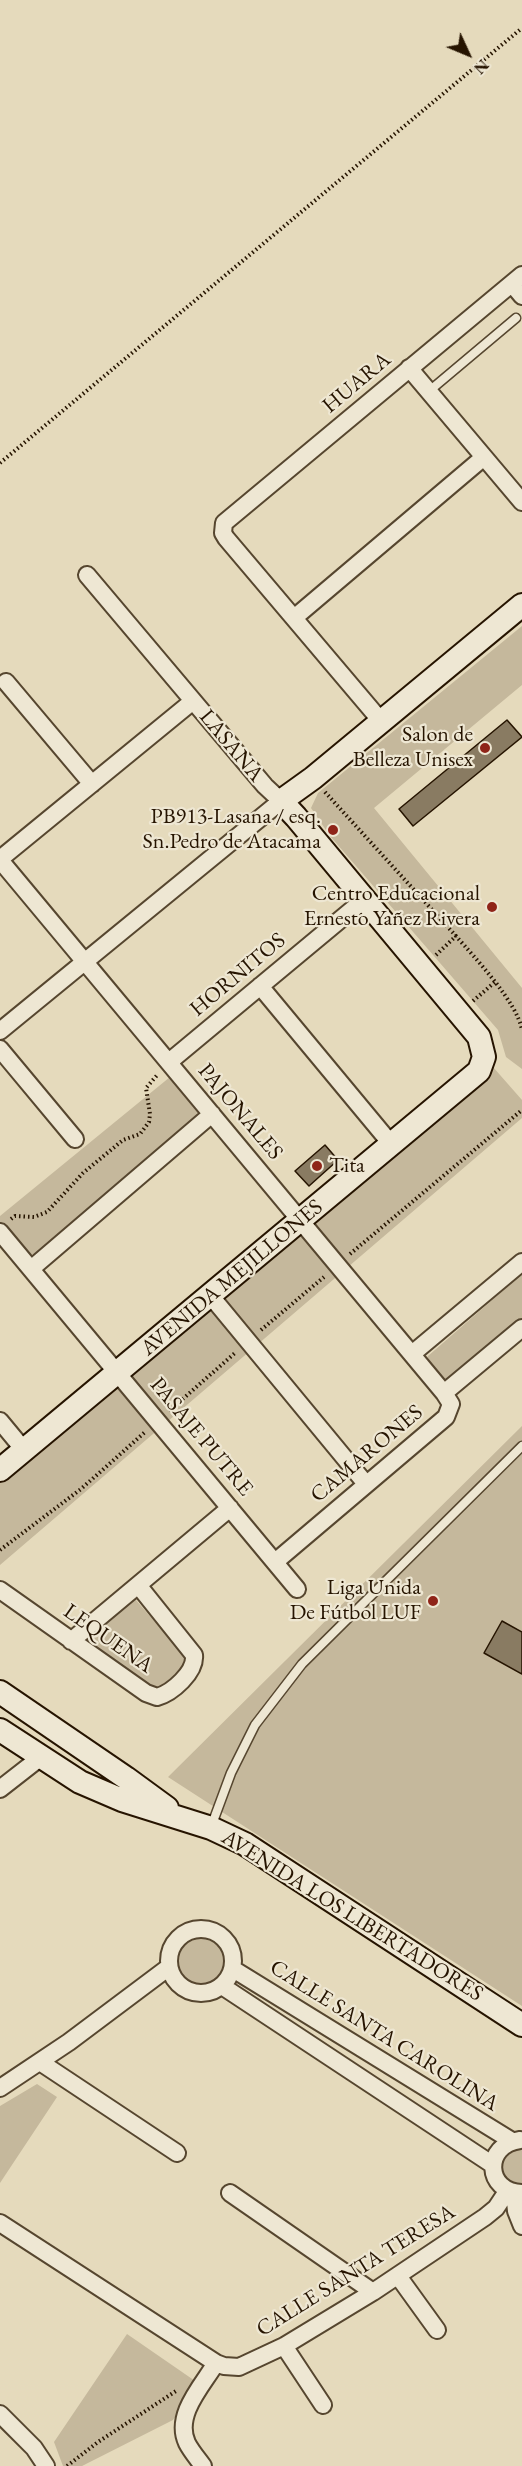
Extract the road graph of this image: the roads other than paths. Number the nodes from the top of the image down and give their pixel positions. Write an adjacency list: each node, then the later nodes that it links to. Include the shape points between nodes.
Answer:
1 (519, 285): 3 (street, HUARA)
2 (516, 318): 4 (lane)
3 (409, 369): 4 (street); 9 (street, HUARA, via 227,519 223,528 226,538)
4 (429, 392): 5 (street)
5 (484, 457): 6 (street); 9 (street)
6 (522, 502)
7 (87, 575): 11 (street, LASANA)
8 (522, 605): 12 (street)
9 (294, 618): 12 (street)
10 (6, 682): 13 (street)
11 (193, 701): 13 (street); 14 (street, LASANA)
12 (381, 721): 14 (street)
13 (92, 784): 15 (street)
14 (281, 801): 16 (street, LASANA); 17 (street)
15 (0, 859): 17 (street, PAJONALES)
16 (365, 899): 18 (street, HORNITOS); 21 (street, LASANA, via 479,1037)
17 (85, 961): 19 (street); 22 (street, PAJONALES)
18 (260, 986): 22 (street, HORNITOS); 25 (street)
19 (0, 1031)
20 (0, 1049): 24 (street)
21 (484, 1057): 25 (street, AVENIDA MEJILLONES, via 474,1076)
22 (169, 1062): 23 (street, PAJONALES)
23 (212, 1114): 26 (street, PAJONALES); 29 (street)
24 (75, 1139)
25 (392, 1145): 26 (street, AVENIDA MEJILLONES)
26 (300, 1220): 30 (street, AVENIDA MEJILLONES); 32 (street, PAJONALES)
27 (4, 1226): 29 (street, PASAJE PUTRE)
28 (522, 1262): 32 (street)
29 (31, 1269): 33 (street, PASAJE PUTRE)
30 (210, 1295): 33 (street, AVENIDA MEJILLONES); 39 (street)
31 (522, 1328): 34 (street, CAMARONES)
32 (412, 1354): 34 (street, PAJONALES)
33 (117, 1372): 37 (street, AVENIDA MEJILLONES); 40 (street, PASAJE PUTRE)
34 (444, 1393): 39 (street, CAMARONES, via 451,1404 446,1417)
35 (0, 1421): 37 (street)
36 (522, 1446): 51 (lane, via 302,1664 255,1725 231,1773)
37 (24, 1450): 38 (street, AVENIDA MEJILLONES)
38 (0, 1470)
39 (366, 1484): 41 (street, CAMARONES)
40 (230, 1508): 41 (street, PASAJE PUTRE); 42 (street)
41 (275, 1562): 43 (street, PASAJE PUTRE)
42 (138, 1585): 45 (street); 45 (street, LEQUENA, via 194,1655 190,1672 168,1692 157,1697 146,1694)
43 (297, 1588)
44 (0, 1590): 45 (street, LEQUENA)
45 (71, 1641)
46 (0, 1692): 50 (street, AVENIDA LOS LIBERTADORES)
47 (0, 1730): 48 (street, AVENIDA LOS LIBERTADORES)
48 (41, 1757): 49 (street); 50 (street, AVENIDA LOS LIBERTADORES, via 80,1782)
49 (0, 1789)
50 (178, 1816): 51 (street, AVENIDA LOS LIBERTADORES)
51 (211, 1828): 55 (street, AVENIDA LOS LIBERTADORES, via 267,1857)
52 (170, 1967): 53 (street, via 169,1957 178,1938 197,1929 225,1939 234,1958); 54 (street, via 174,1978 190,1991 212,1992); 56 (street)
53 (233, 1969): 54 (street); 58 (street, CALLE SANTA CAROLINA)
54 (222, 1986): 60 (street, CALLE SANTA CAROLINA)
55 (522, 2025)
56 (40, 2062): 57 (street); 59 (street)
57 (0, 2088)
58 (517, 2141): 60 (street, via 499,2150)
59 (177, 2153)
60 (493, 2165): 61 (street, via 496,2180)
61 (515, 2192): 64 (street); 65 (street, CALLE SANTA TERESA)
62 (230, 2193): 66 (street)
63 (0, 2223): 69 (street)
64 (522, 2226)
65 (398, 2276): 66 (street, CALLE SANTA TERESA); 67 (street)
66 (373, 2292): 68 (street, CALLE SANTA TERESA)
67 (437, 2330)
68 (284, 2346): 69 (street, CALLE SANTA TERESA, via 239,2367); 70 (street)
69 (216, 2363): 73 (street, via 184,2417 187,2443)
70 (323, 2405)
71 (0, 2414): 72 (street, via 25,2437)
72 (46, 2466)
73 (203, 2466)

